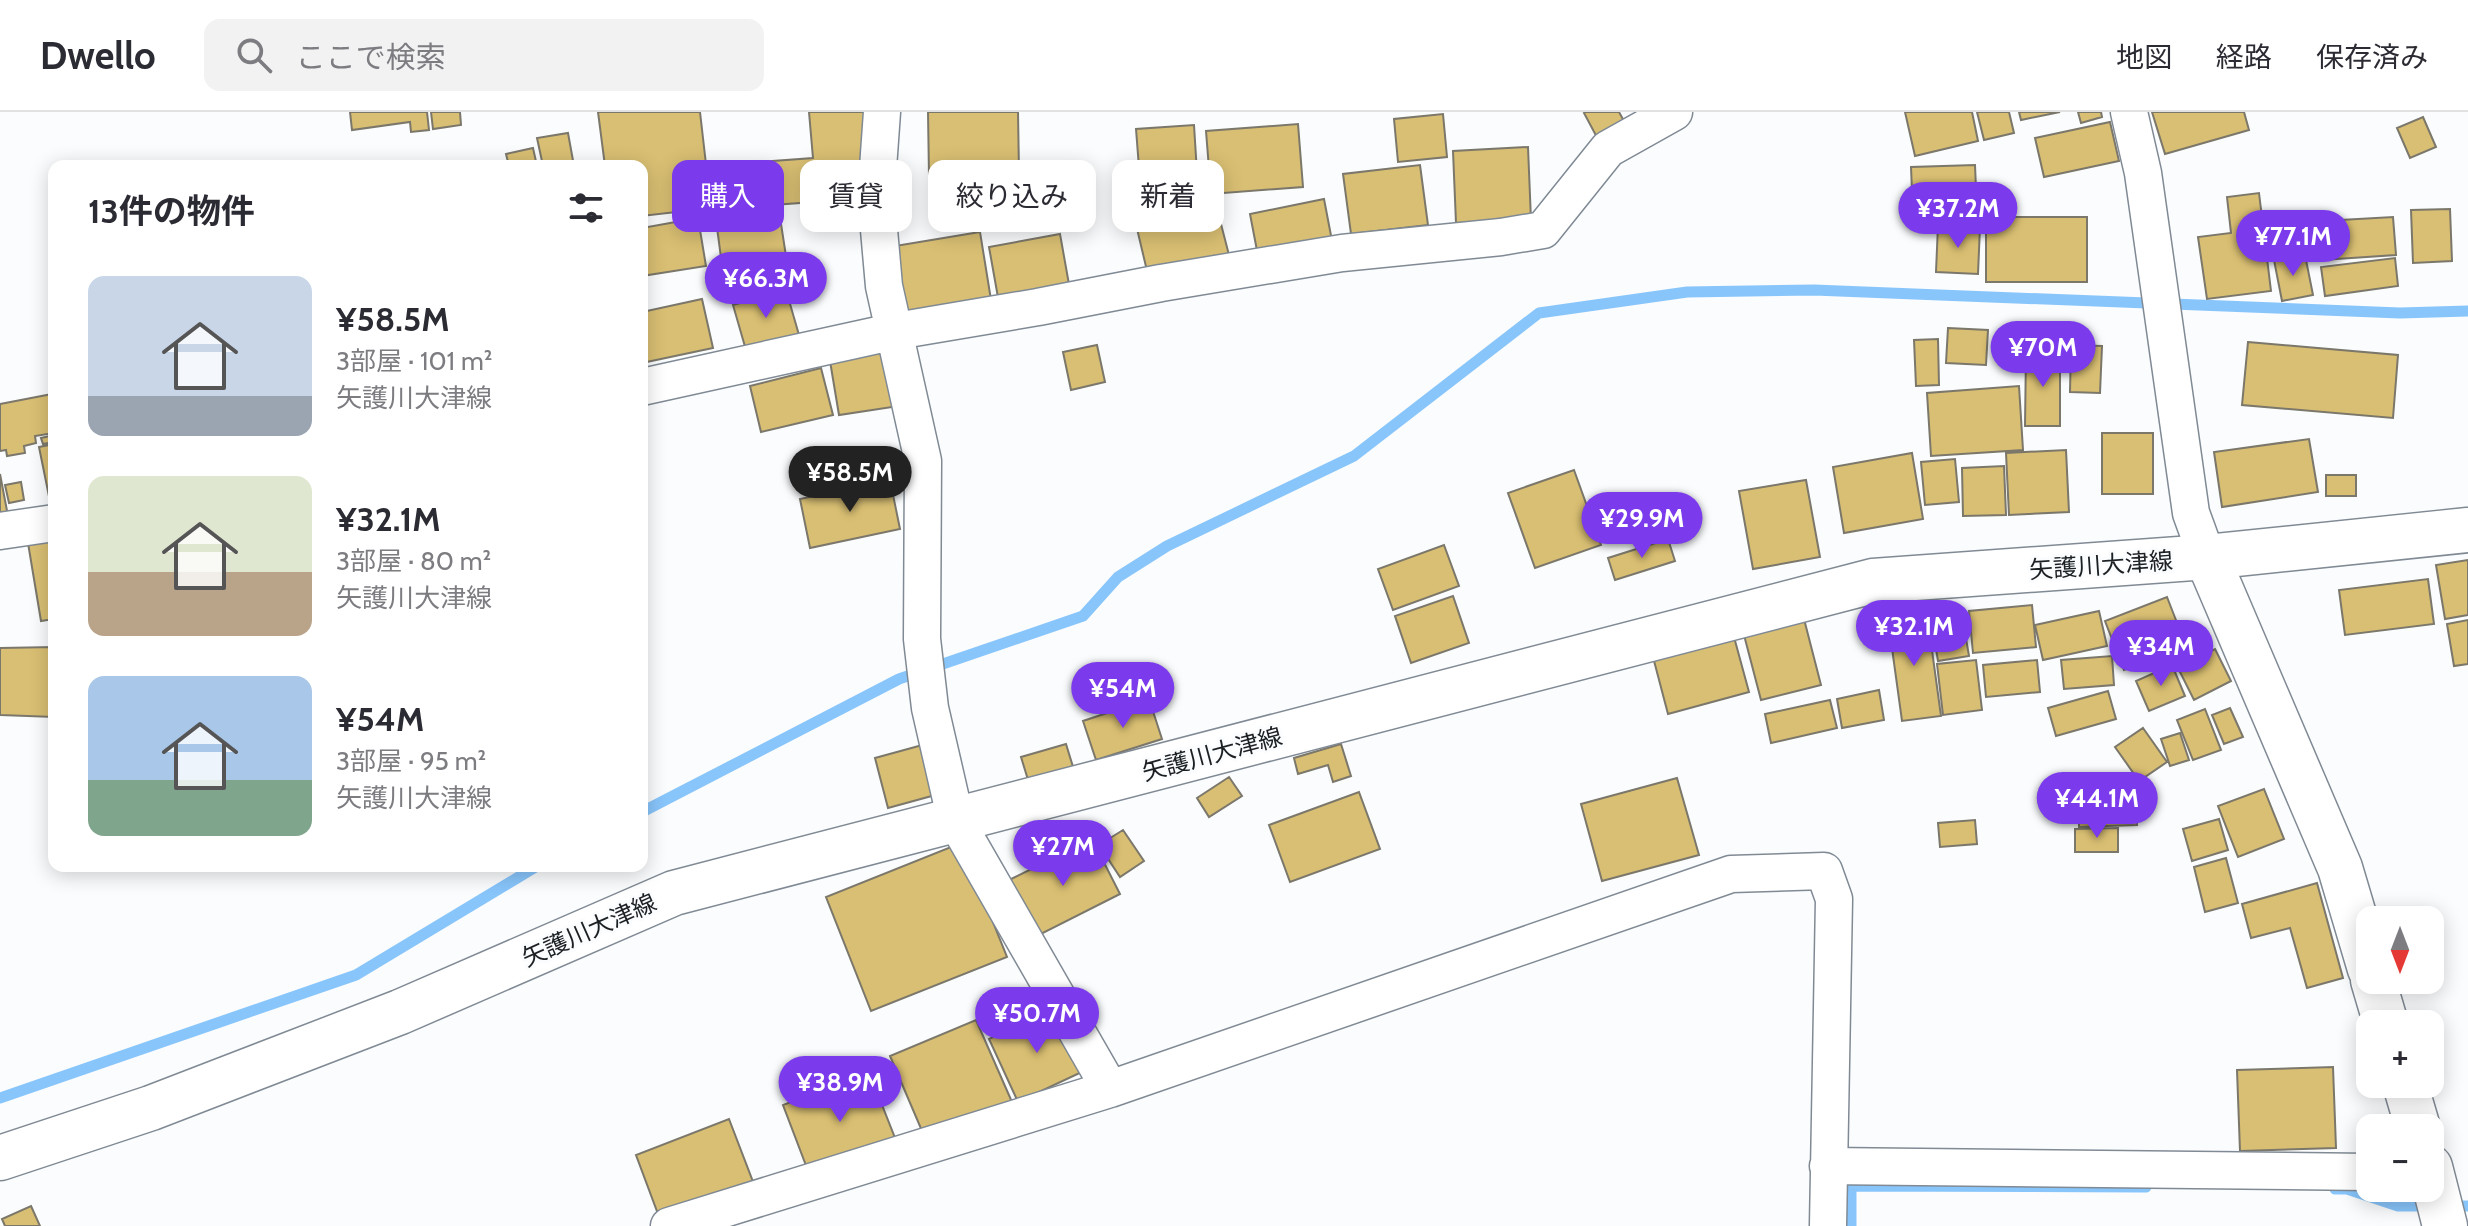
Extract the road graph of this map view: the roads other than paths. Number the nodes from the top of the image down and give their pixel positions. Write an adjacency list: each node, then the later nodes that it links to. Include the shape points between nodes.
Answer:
1 (882, 112): 4 (street, via 876,196 884,286)
2 (1674, 112): 4 (street, via 1608,149 1543,230 1342,253)
3 (2129, 112): 9 (street, via 2143,173 2191,513)
4 (896, 331): 5 (street); 10 (street, via 923,461 922,639 930,708)
5 (648, 386)
6 (48, 524): 8 (street)
7 (2468, 530): 9 (main road, 矢護川大津線)
8 (0, 531)
9 (2207, 557): 10 (main road, 矢護川大津線, via 1873,581); 11 (main road, via 2340,868)
10 (956, 821): 12 (street); 13 (main road, 矢護川大津線, via 674,893 400,1012 151,1108)
11 (2356, 922)
12 (1110, 1089): 14 (street, via 1731,874 1824,871 1834,899); 17 (street)
13 (0, 1158)
14 (1828, 1166): 15 (street); 18 (street)
15 (2356, 1172)
16 (2439, 1202): 19 (main road)
17 (669, 1226)
18 (1828, 1226)
19 (2445, 1226)

